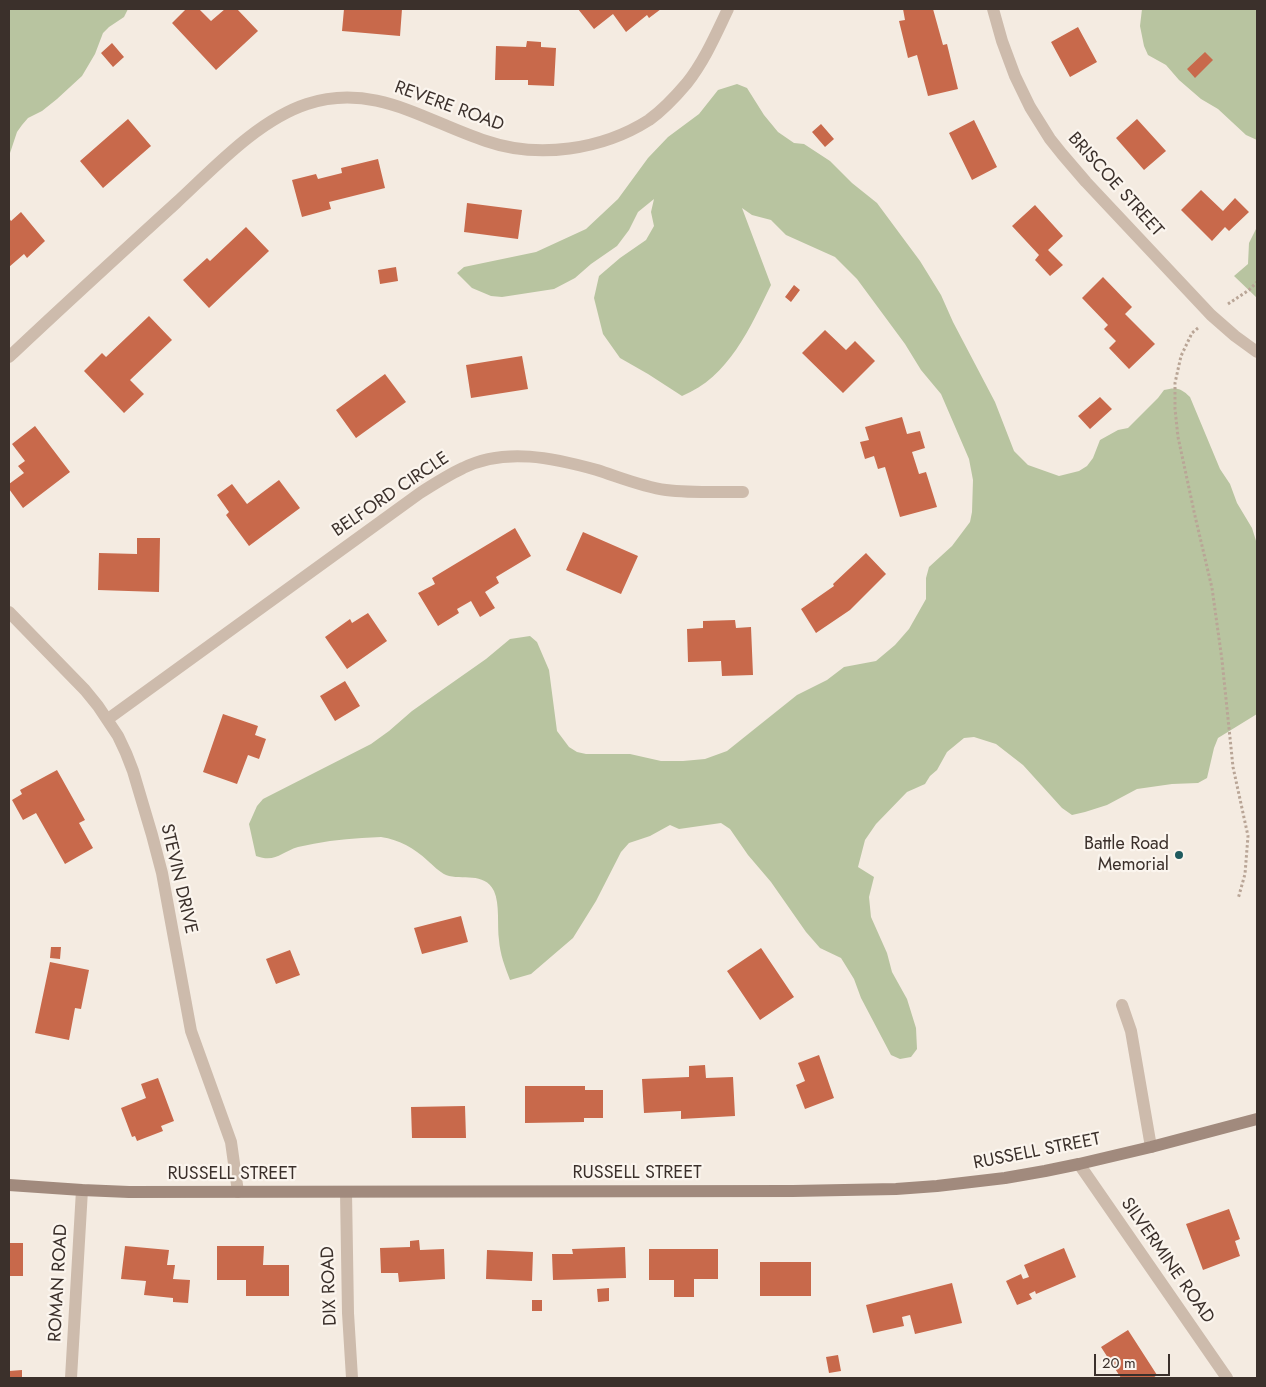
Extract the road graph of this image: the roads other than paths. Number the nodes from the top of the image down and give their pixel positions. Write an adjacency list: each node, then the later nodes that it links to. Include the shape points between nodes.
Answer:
1 (728, 9): 4 (street, REVERE ROAD, via 700,65 665,107 627,131 580,147 537,150 501,146 398,106 359,98 319,100 284,114 213,168)
2 (993, 9): 3 (street, BRISCOE STREET, via 1014,76 1030,107 1062,154 1211,315)
3 (1257, 352)
4 (9, 356)
5 (743, 492): 7 (street, BELFORD CIRCLE, via 666,490 532,456 502,456 464,467 420,493)
6 (9, 612): 7 (street, STEVIN DRIVE, via 85,690)
7 (108, 719): 14 (street, STEVIN DRIVE, via 133,771 152,835 191,1030 231,1142)
8 (1122, 1005): 10 (street, via 1131,1031)
9 (1257, 1119): 10 (street, RUSSELL STREET)
10 (1152, 1146): 11 (street, RUSSELL STREET)
11 (1079, 1164): 15 (street, RUSSELL STREET, via 1005,1178 896,1189); 18 (street, SILVERMINE ROAD)
12 (9, 1185): 13 (street, RUSSELL STREET)
13 (82, 1190): 14 (street, RUSSELL STREET); 16 (street, ROMAN ROAD)
14 (238, 1192): 15 (street, RUSSELL STREET)
15 (346, 1192): 17 (street, DIX ROAD)
16 (71, 1378)
17 (352, 1378)
18 (1227, 1378)

